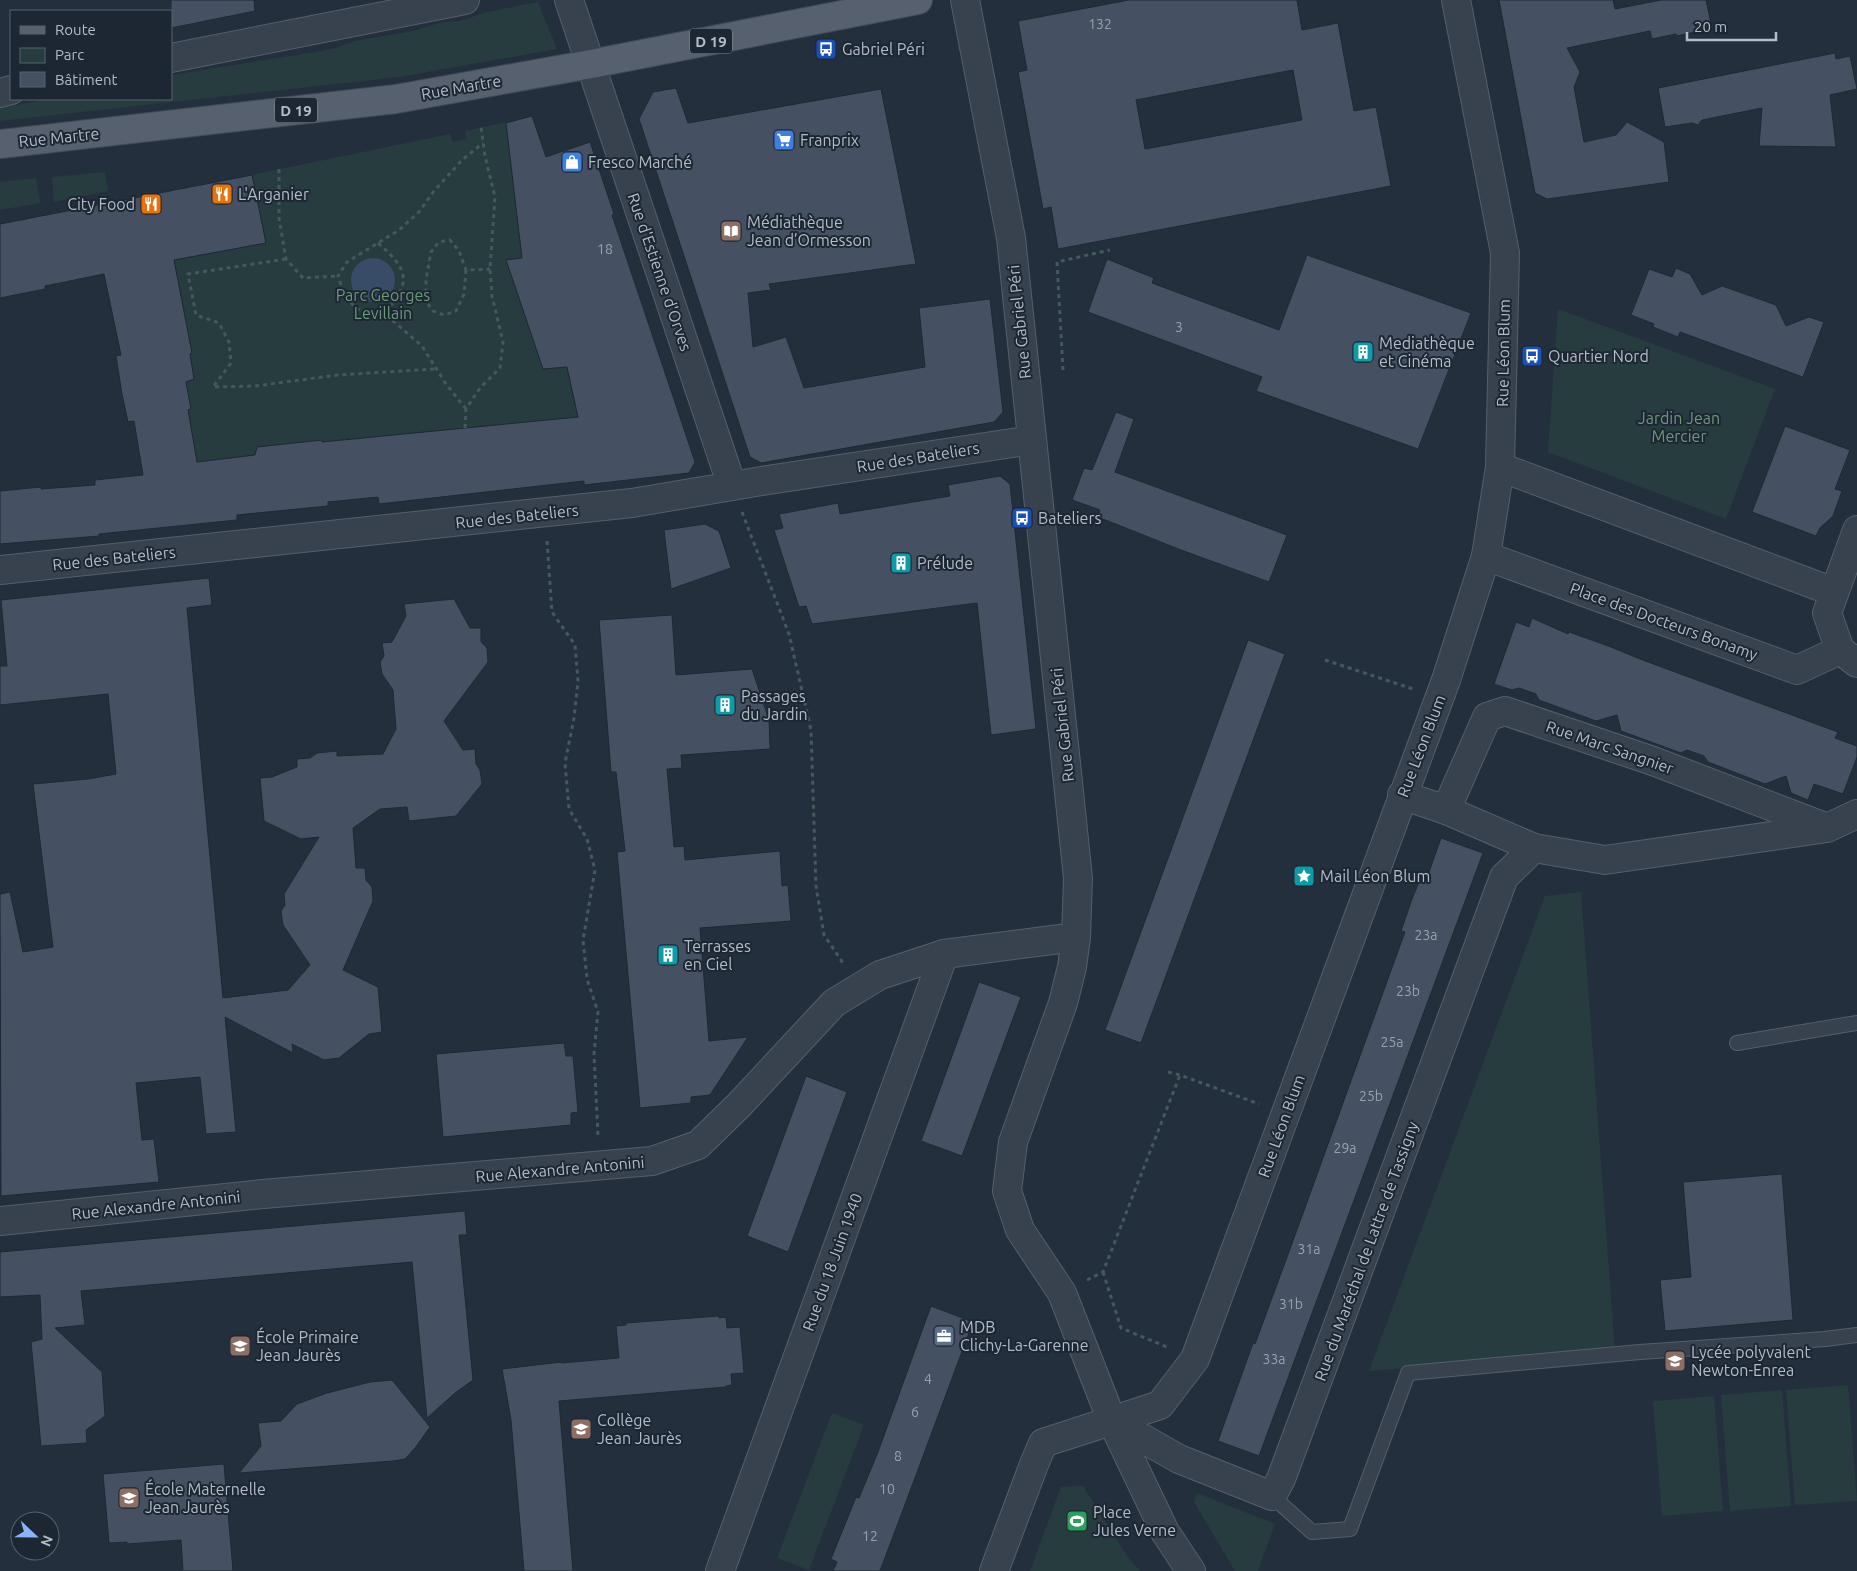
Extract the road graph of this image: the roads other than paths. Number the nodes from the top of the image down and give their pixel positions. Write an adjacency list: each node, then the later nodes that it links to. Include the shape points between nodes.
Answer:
1 (465, 0): 6 (street)
2 (569, 0): 7 (street, Rue d'Estienne d'Orves)
3 (918, 0): 7 (main road, Rue Martre / D 19)
4 (965, 0): 9 (street, Rue Gabriel Péri, via 1011,238)
5 (1456, 0): 10 (street, Rue Léon Blum, via 1505,253)
6 (172, 58)
7 (590, 64): 8 (main road, Rue Martre / D 19, via 396,99); 11 (street, Rue d'Estienne d'Orves)
8 (0, 144)
9 (1032, 440): 11 (street, Rue des Bateliers); 22 (street, Rue Gabriel Péri, via 1078,878)
10 (1500, 466): 13 (street, Rue Léon Blum); 15 (street)
11 (732, 486): 14 (street, Rue des Bateliers, via 632,504)
12 (1857, 530): 15 (street)
13 (1486, 556): 16 (street, Place des Docteurs Bonamy, via 1796,670); 17 (street, Rue Léon Blum, via 1439,698)
14 (0, 570)
15 (1834, 592): 16 (street, via 1827,613)
16 (1848, 657)
17 (1402, 795): 18 (street); 28 (street, Rue Léon Blum, via 1195,1359 1160,1405)
18 (1446, 810): 20 (street, Rue Marc Sangnier, via 1487,717 1505,711 1653,761); 21 (street)
19 (1857, 814): 20 (street)
20 (1826, 828): 21 (street, via 1605,860)
21 (1534, 848): 29 (street, Rue du Maréchal de Lattre de Tassigny, via 1504,877)
22 (1076, 938): 23 (street, Rue Alexandre Antonini); 28 (street, Rue Gabriel Péri, via 1064,1003 1013,1142 1007,1191 1020,1230 1062,1293)
23 (944, 954): 26 (street, Rue Alexandre Antonini, via 880,975 834,1003 698,1145 652,1161 263,1194); 30 (street, Rue du 18 Juin 1940)
24 (1857, 1023): 25 (lane)
25 (1737, 1043)
26 (0, 1221)
27 (1857, 1335): 29 (lane, via 1408,1373 1350,1529 1312,1532)
28 (1112, 1421): 29 (street, via 1179,1459); 31 (street, Rue Léon Blum, via 1043,1443); 32 (street, via 1165,1532)
29 (1272, 1496)
30 (720, 1571)
31 (994, 1571)
32 (1191, 1571)

